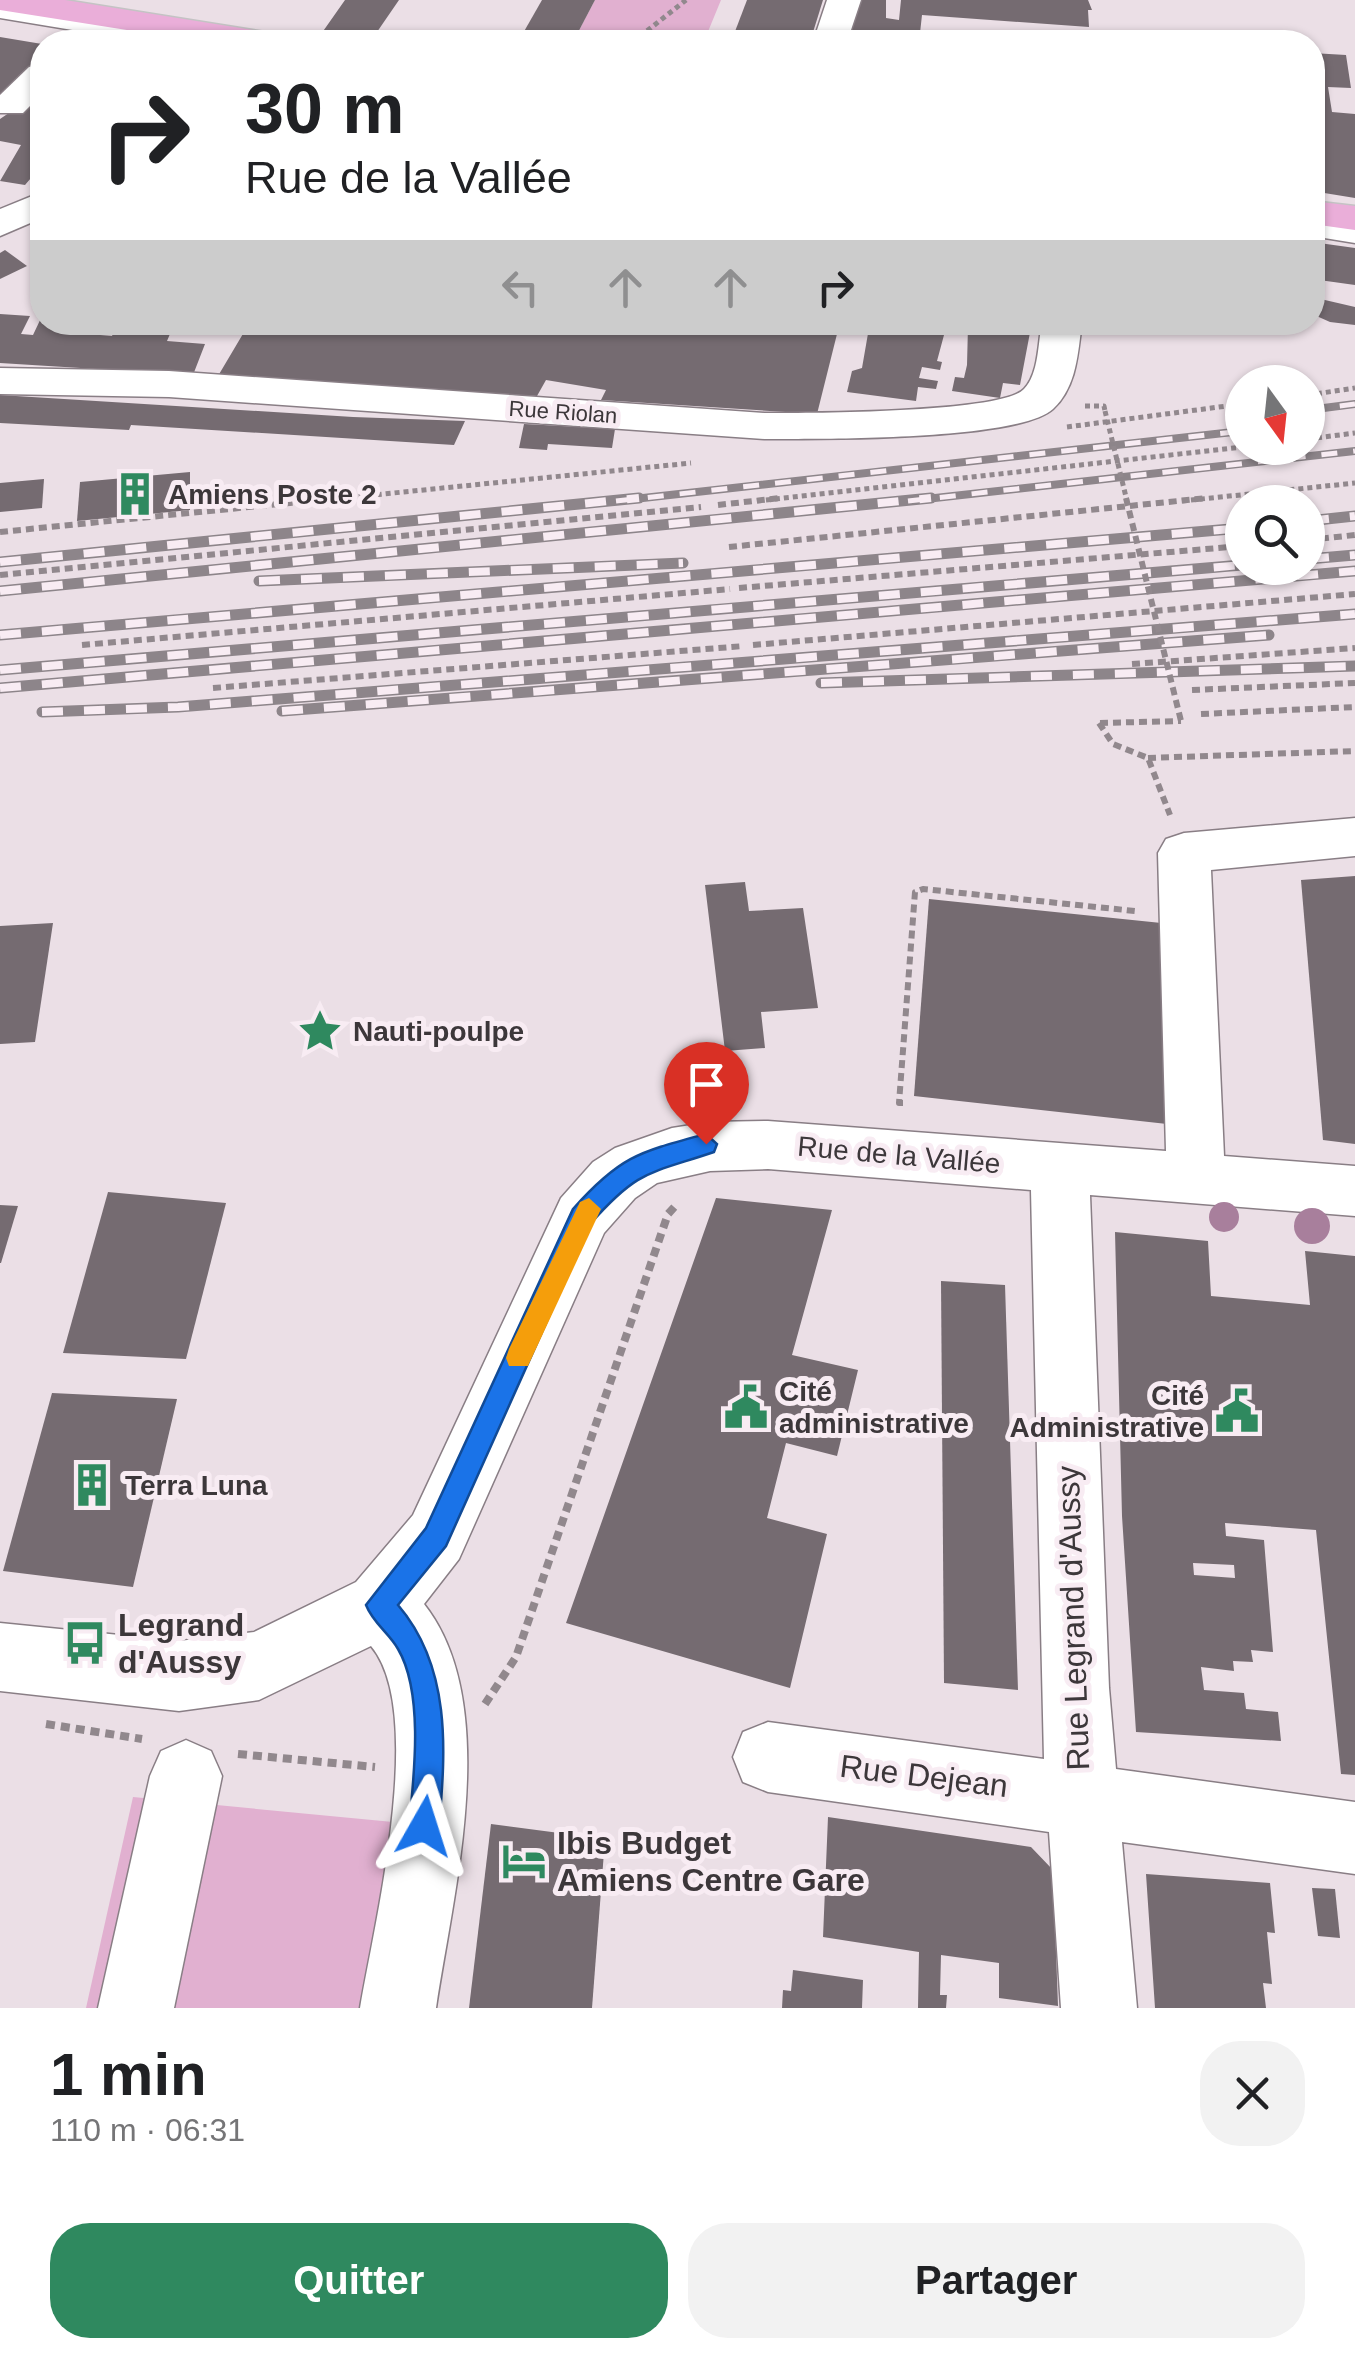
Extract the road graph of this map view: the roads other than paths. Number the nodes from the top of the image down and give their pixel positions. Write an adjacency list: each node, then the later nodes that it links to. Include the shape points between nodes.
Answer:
1 (0, 0): 7 (main road)
2 (844, 0): 8 (street)
3 (0, 8): 6 (street)
4 (0, 17): 5 (main road)
5 (51, 30)
6 (132, 30)
7 (189, 30)
8 (834, 30)
9 (30, 86): 10 (street)
10 (10, 105)
11 (0, 198): 12 (street)
12 (30, 202)
13 (30, 209): 16 (street)
14 (1325, 214): 15 (main road)
15 (1355, 218)
16 (0, 224)
17 (1325, 226): 18 (street)
18 (1355, 231)
19 (1060, 335): 20 (street, Rue Riolan, via 1051,385 1034,406 858,426 764,426 169,384)
20 (0, 381)
21 (1355, 837): 23 (street, via 1184,853)
22 (1060, 1167): 23 (street, Rue de la Vallée); 25 (street, Rue de la Vallée, via 706,1144 617,1177 582,1216 436,1537); 29 (street, Rue Legrand d'Aussy)
23 (1196, 1176): 24 (street, Rue de la Vallée)
24 (1355, 1191)
25 (380, 1605): 26 (street, Rue de la Vallée, via 260,1666 180,1676); 32 (street, via 408,1639 422,1672 430,1754)
26 (0, 1657)
27 (185, 1756): 31 (street)
28 (768, 1757): 29 (street, Rue Dejean)
29 (1079, 1796): 30 (street, Rue Dejean); 33 (street, Rue Legrand d'Aussy)
30 (1355, 1838)
31 (136, 2008)
32 (398, 2008)
33 (1099, 2008)

